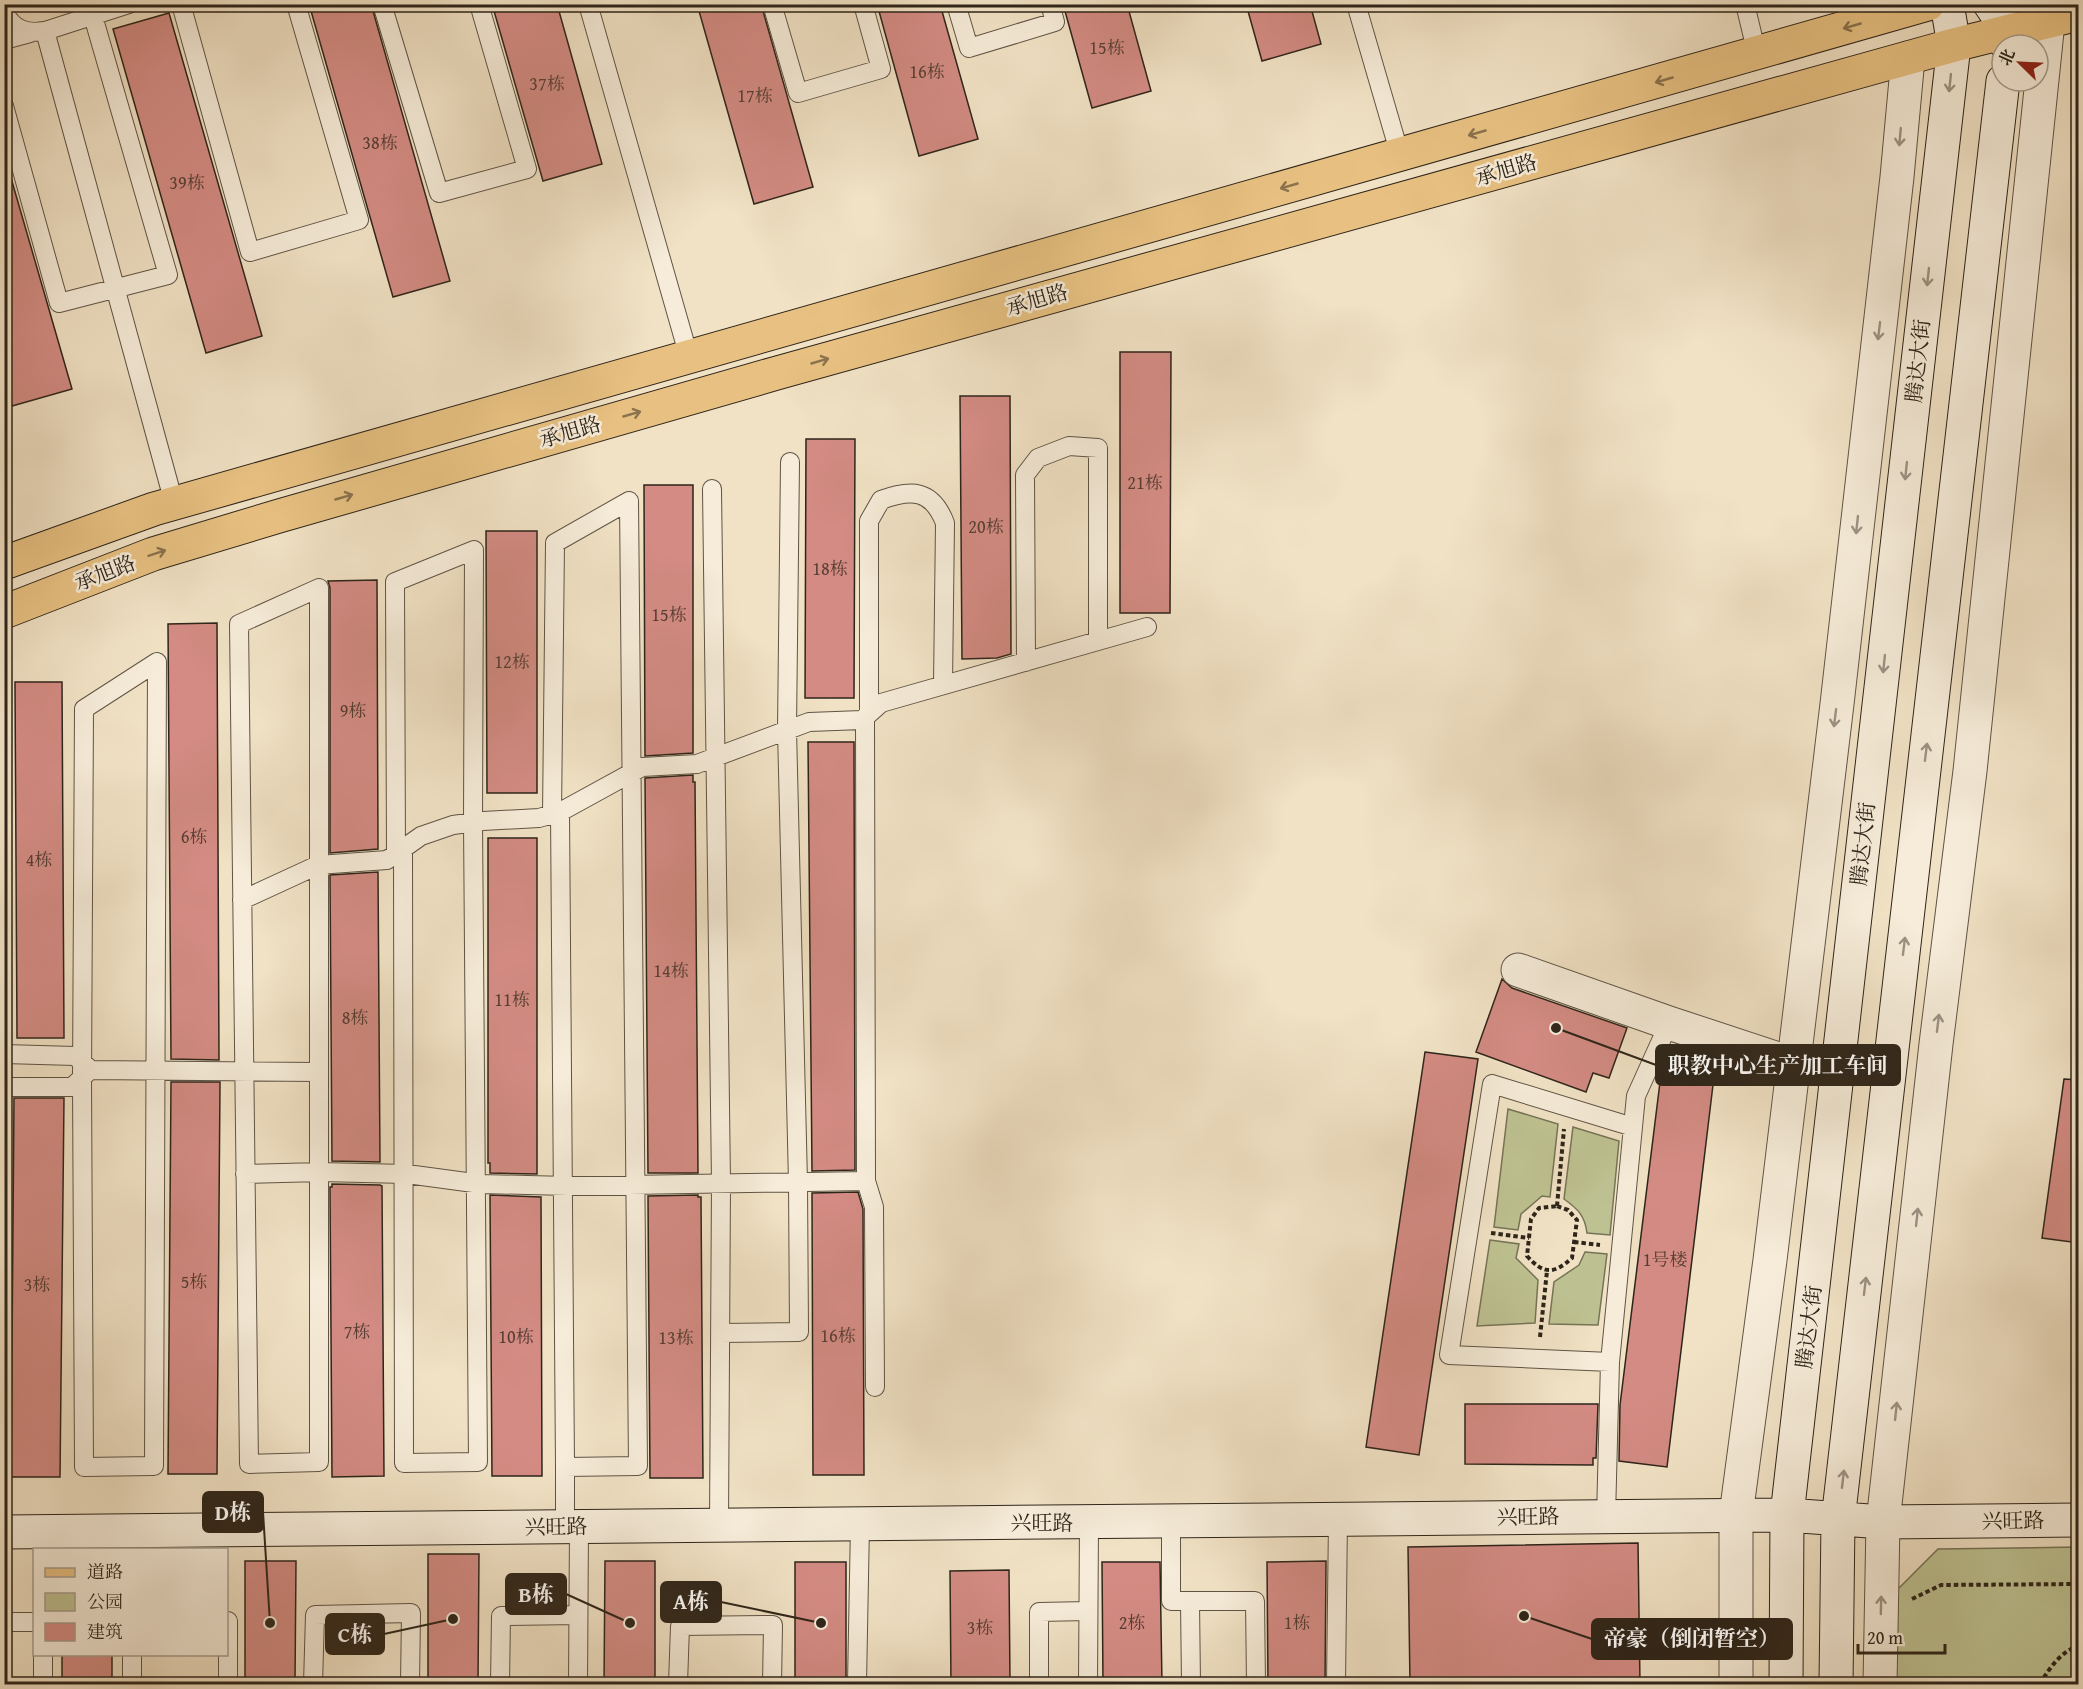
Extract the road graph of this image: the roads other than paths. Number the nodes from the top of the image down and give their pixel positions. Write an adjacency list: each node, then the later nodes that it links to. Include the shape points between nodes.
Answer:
1 (129, 4): 17 (lane)
2 (181, 4): 3 (lane, via 250,252 359,220)
3 (296, 4)
4 (382, 4): 5 (lane, via 439,193 527,169)
5 (479, 4)
6 (588, 4): 31 (lane)
7 (772, 4): 8 (lane, via 798,93 881,69)
8 (863, 4)
9 (956, 4): 10 (lane, via 969,48 1055,22)
10 (1050, 4)
11 (1356, 4): 29 (lane)
12 (1745, 4): 25 (lane)
13 (1928, 4): 25 (main road, 承旭路, one-way to 25)
14 (1947, 4): 24 (street, 腾达大街)
15 (1990, 4): 20 (street)
16 (4, 12): 19 (lane, via 21,31)
17 (93, 16): 19 (lane); 30 (lane, via 168,275)
18 (2063, 18): 21 (main road, 承旭路); 81 (street, one-way to 18, via 1973,736)
19 (37, 32): 22 (lane); 30 (lane)
20 (2005, 33)
21 (2022, 33)
22 (4, 40)
23 (1990, 40): 24 (main road, 承旭路)
24 (1954, 45): 26 (main road, 承旭路); 58 (street, 腾达大街, one-way to 58)
25 (1756, 54): 29 (main road, 承旭路, one-way to 29)
26 (1908, 58): 36 (main road, 承旭路, one-way to 26, via 153,554 291,512); 53 (street, one-way to 53)
27 (2002, 93): 78 (street, one-way to 27)
28 (4, 106): 30 (lane, via 59,303)
29 (1400, 155): 31 (main road, 承旭路, one-way to 31)
30 (115, 289): 34 (lane)
31 (688, 357): 34 (main road, 承旭路)
32 (790, 462): 42 (lane)
33 (712, 489): 43 (lane)
34 (174, 503): 35 (main road, 承旭路)
35 (4, 563)
36 (4, 612)
37 (1147, 627): 38 (lane)
38 (1098, 641): 39 (lane); 39 (lane, via 1098,448 1069,446 1038,458 1025,475)
39 (1026, 662): 40 (lane)
40 (943, 686): 41 (lane, via 881,703); 41 (lane, via 945,523 930,499 901,493 881,500 869,521)
41 (867, 716): 42 (lane, via 862,720 809,722); 64 (lane)
42 (787, 730): 43 (lane); 66 (lane)
43 (714, 758): 44 (lane, via 697,764 642,767); 65 (lane)
44 (630, 774): 45 (lane); 45 (lane, via 628,501 555,543); 68 (lane)
45 (556, 813): 46 (lane, via 539,818); 69 (lane)
46 (473, 822): 47 (lane, via 421,837); 47 (lane, via 474,550 395,582); 67 (lane)
47 (400, 851): 48 (lane, via 387,860); 63 (lane)
48 (318, 865): 49 (lane); 49 (lane, via 320,588 239,624); 57 (lane)
49 (242, 900): 56 (lane)
50 (1518, 970): 51 (street)
51 (1669, 1023): 53 (street); 60 (lane, via 1636,1096)
52 (4, 1054): 54 (lane, via 75,1056)
53 (1793, 1064): 58 (street); 74 (street)
54 (85, 1070): 55 (lane); 55 (lane, via 84,709 157,662); 55 (lane, via 84,1467 154,1466); 59 (lane, via 72,1087)
55 (156, 1070): 56 (lane)
56 (244, 1071): 57 (lane); 62 (lane)
57 (319, 1072): 61 (lane)
58 (1838, 1072): 75 (street, 腾达大街)
59 (4, 1087)
60 (1633, 1127): 71 (lane); 71 (lane, via 1492,1084 1449,1355)
61 (320, 1172): 62 (lane); 62 (lane, via 319,1462 249,1464); 63 (lane)
62 (245, 1174)
63 (405, 1174): 67 (lane); 67 (lane, via 404,1463 478,1462)
64 (866, 1181): 66 (lane); 72 (lane, via 874,1207)
65 (721, 1182): 66 (lane); 68 (lane); 70 (lane)
66 (798, 1182): 70 (lane, via 799,1332)
67 (476, 1184): 69 (lane)
68 (634, 1184): 69 (lane); 73 (lane, via 638,1466)
69 (562, 1186): 73 (lane)
70 (720, 1333): 84 (lane)
71 (1610, 1362): 76 (lane)
72 (875, 1387)
73 (565, 1467): 85 (lane)
74 (1736, 1515): 75 (street, 兴旺路); 76 (street, 兴旺路); 113 (street)
75 (1787, 1515): 78 (street, 兴旺路); 114 (street, 腾达大街)
76 (1606, 1517): 77 (street, 兴旺路)
77 (1338, 1519): 80 (street, 兴旺路); 112 (lane)
78 (1838, 1520): 81 (street, 兴旺路); 115 (street)
79 (2079, 1520): 81 (street, 兴旺路)
80 (1171, 1521): 82 (street, 兴旺路); 88 (lane, via 1171,1601)
81 (1883, 1522): 116 (street, one-way to 81)
82 (1089, 1523): 83 (street, 兴旺路); 89 (lane)
83 (860, 1524): 84 (street, 兴旺路); 107 (lane)
84 (719, 1525): 85 (street, 兴旺路)
85 (572, 1526): 87 (street, 兴旺路); 90 (lane)
86 (4, 1532): 87 (street, 兴旺路)
87 (131, 1540)
88 (1190, 1602): 110 (lane); 111 (lane, via 1255,1601)
89 (1088, 1611): 108 (lane, via 1039,1612); 109 (lane)
90 (578, 1615): 103 (lane, via 501,1616); 104 (lane)
91 (4, 1622): 92 (lane)
92 (33, 1622)
93 (228, 1622): 96 (lane)
94 (43, 1656): 98 (lane)
95 (132, 1656): 99 (lane)
96 (228, 1656)
97 (228, 1656): 100 (lane)
98 (43, 1684)
99 (132, 1684)
100 (228, 1684)
101 (314, 1684): 102 (lane, via 315,1615 411,1613)
102 (410, 1684)
103 (500, 1684)
104 (578, 1684)
105 (678, 1684): 106 (lane, via 680,1626 773,1625)
106 (772, 1684)
107 (857, 1684)
108 (1039, 1684)
109 (1088, 1684)
110 (1191, 1684)
111 (1256, 1684)
112 (1336, 1684)
113 (1736, 1684)
114 (1786, 1684)
115 (1836, 1684)
116 (1880, 1684)

